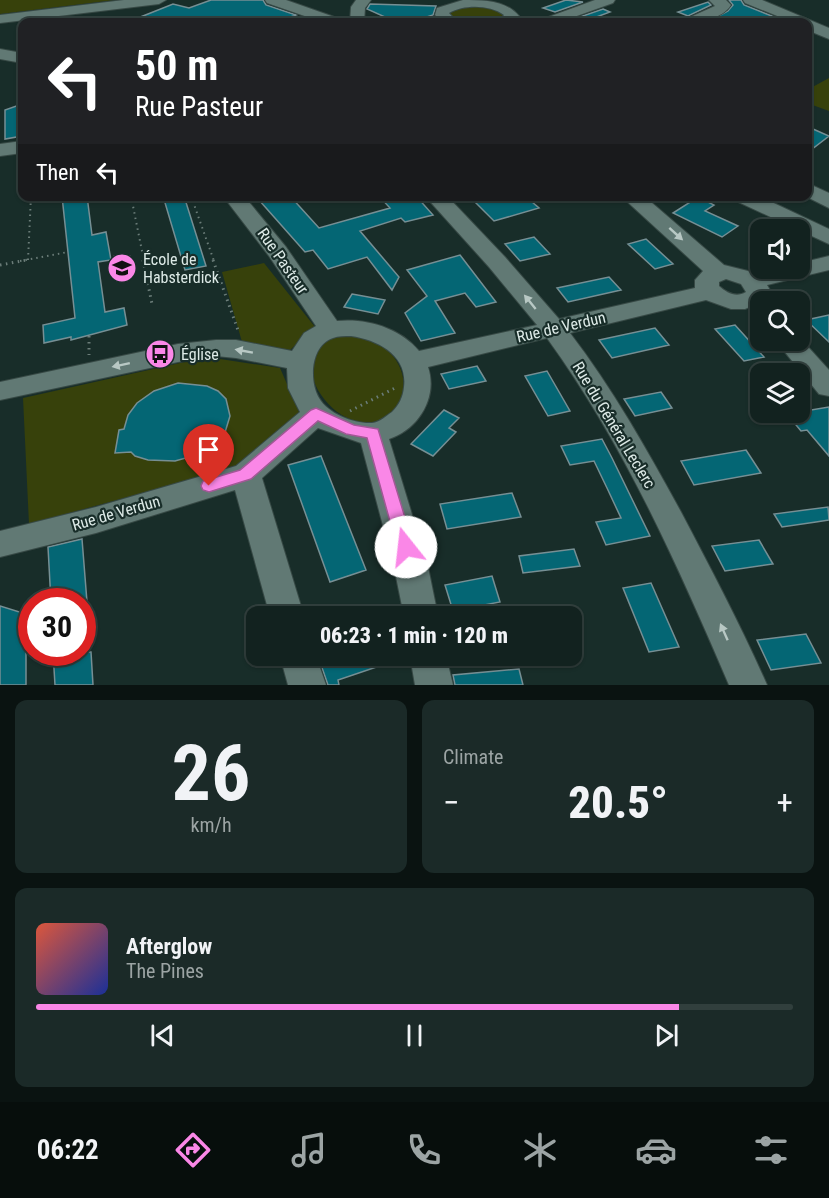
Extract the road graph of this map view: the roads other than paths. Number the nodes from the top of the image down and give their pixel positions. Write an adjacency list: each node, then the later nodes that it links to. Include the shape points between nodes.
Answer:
1 (62, 0): 9 (street)
2 (159, 0): 10 (street)
3 (273, 0): 13 (street)
4 (364, 0): 14 (street, via 358,7)
5 (517, 0): 8 (street)
6 (608, 0): 17 (street)
7 (750, 0): 19 (street)
8 (501, 5): 15 (street); 16 (street, via 511,12)
9 (0, 8)
10 (95, 8): 12 (street); 20 (street)
11 (725, 10): 18 (street)
12 (129, 18)
13 (324, 18)
14 (357, 18)
15 (463, 18)
16 (510, 18)
17 (559, 18)
18 (702, 18)
19 (793, 18)
20 (0, 19)
21 (812, 26): 22 (street)
22 (829, 34)
23 (0, 54): 24 (street)
24 (18, 57)
25 (18, 148): 26 (street)
26 (0, 150)
27 (812, 192): 32 (street)
28 (237, 201): 38 (street, Rue Pasteur, via 278,252)
29 (440, 201): 39 (street, Rue du Général Leclerc, one-way to 29)
30 (636, 201): 35 (street, one-way to 35)
31 (752, 201): 33 (street)
32 (829, 202)
33 (829, 237)
34 (828, 264): 36 (street)
35 (715, 282): 37 (street, via 732,302); 39 (street, Rue de Verdun)
36 (769, 291)
37 (750, 299)
38 (330, 329): 41 (street, via 312,340); 42 (street, via 369,330 387,338 406,351)
39 (553, 329): 42 (street, Rue de Verdun); 55 (street, Rue du Général Leclerc, one-way to 39, via 711,603 625,437)
40 (797, 351): 43 (street)
41 (301, 362): 44 (street, one-way to 44, via 216,348); 45 (street, via 299,373 306,400)
42 (414, 369): 46 (street, via 417,397 404,418)
43 (829, 387)
44 (0, 391)
45 (323, 417): 46 (street, via 361,433); 47 (street, Rue de Verdun)
46 (373, 433): 50 (street)
47 (246, 475): 48 (street, Rue de Verdun); 49 (street)
48 (0, 544)
49 (284, 606)
50 (419, 606)
51 (301, 666): 53 (street)
52 (430, 666): 54 (street)
53 (307, 685)
54 (434, 685)
55 (748, 685)

